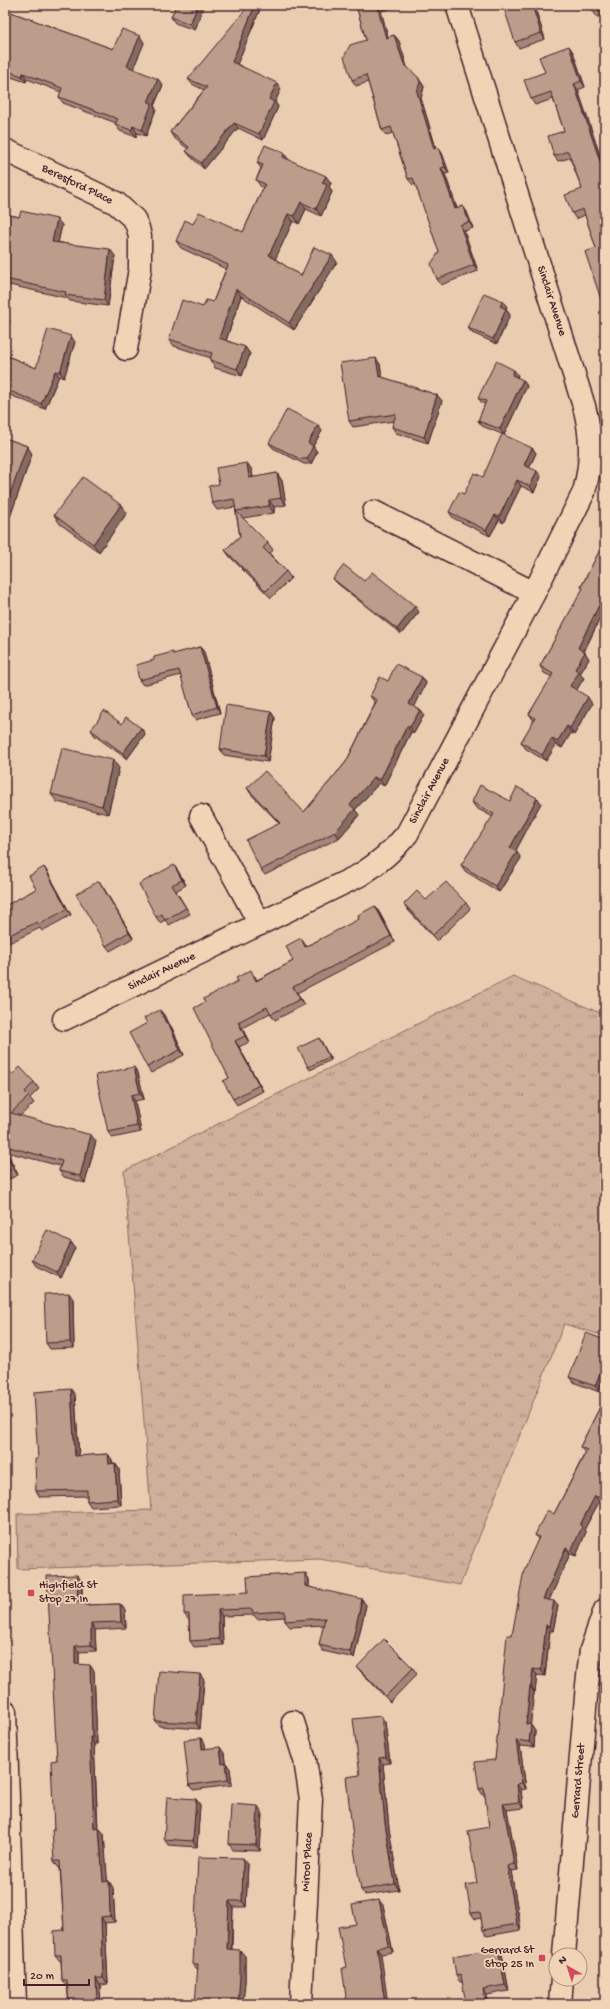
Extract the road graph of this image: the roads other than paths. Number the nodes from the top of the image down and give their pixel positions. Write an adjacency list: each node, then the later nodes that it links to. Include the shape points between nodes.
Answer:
1 (457, 5): 5 (street, Sinclair Avenue, via 584,406 590,436 590,458 584,492)
2 (5, 150): 3 (street, Beresford Place, via 116,203 134,219 140,237 140,269)
3 (126, 349)
4 (374, 512): 5 (street)
5 (534, 593): 7 (street, Sinclair Avenue, via 407,834 394,850 360,875)
6 (201, 816): 7 (street)
7 (260, 924): 8 (street, Sinclair Avenue)
8 (64, 1020)
9 (605, 1610): 12 (street, Gerrard Street, via 592,1650 587,1686)
10 (5, 1711): 14 (street)
11 (293, 1722): 15 (street, Mirool Place, via 305,1760 311,1799)
12 (565, 1947)
13 (561, 1987): 16 (street)
14 (15, 2004)
15 (301, 2004)
16 (560, 2004)

